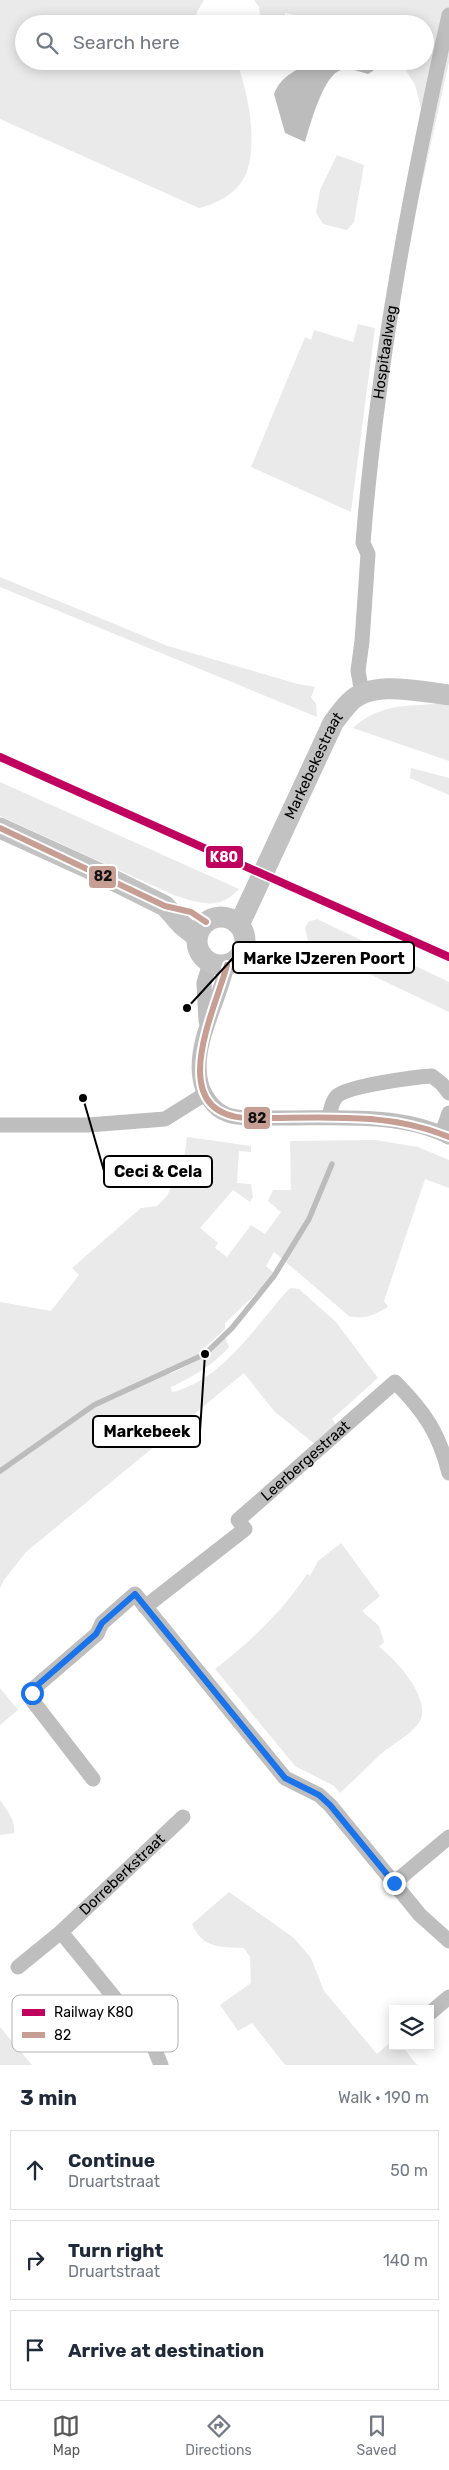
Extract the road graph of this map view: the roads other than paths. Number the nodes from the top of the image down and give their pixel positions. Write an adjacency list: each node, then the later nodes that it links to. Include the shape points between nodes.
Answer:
1 (449, 15): 2 (street, Hospitaalweg, via 419,155 392,308 363,543 368,554 358,671)
2 (362, 693): 3 (street, via 390,688); 5 (street, Markebekestraat, via 333,723)
3 (449, 696)
4 (0, 828): 6 (street, via 165,906 191,912)
5 (238, 925): 6 (street, via 227,918 213,919); 7 (street, via 244,934 242,953 236,960)
6 (202, 930): 7 (street, via 199,952)
7 (219, 964): 9 (street, via 222,987 206,1022 200,1067)
8 (449, 1093): 11 (street, via 432,1076 352,1089 336,1097)
9 (205, 1094): 11 (street, via 229,1115 310,1120); 12 (street, via 165,1119)
10 (449, 1113): 13 (street)
11 (329, 1117): 13 (street, via 376,1118)
12 (0, 1125)
13 (446, 1135)
14 (449, 1473): 15 (street, Leerbergestraat, via 432,1424 395,1382 238,1520 245,1529)
15 (145, 1607): 16 (street, via 135,1594 102,1623 96,1634 33,1689 32,1700); 19 (street, via 285,1778 319,1795 330,1805)
16 (93, 1779)
17 (183, 1817): 20 (street, Dorreberkstraat)
18 (449, 1837): 19 (street)
19 (394, 1883): 21 (street, via 420,1915)
20 (61, 1932): 22 (street, Dorreberkstraat); 23 (street)
21 (449, 1941)
22 (18, 1967)
23 (112, 1995)
24 (449, 1997): 25 (street)
25 (434, 2010)
26 (156, 2052): 27 (street)
27 (161, 2065)

